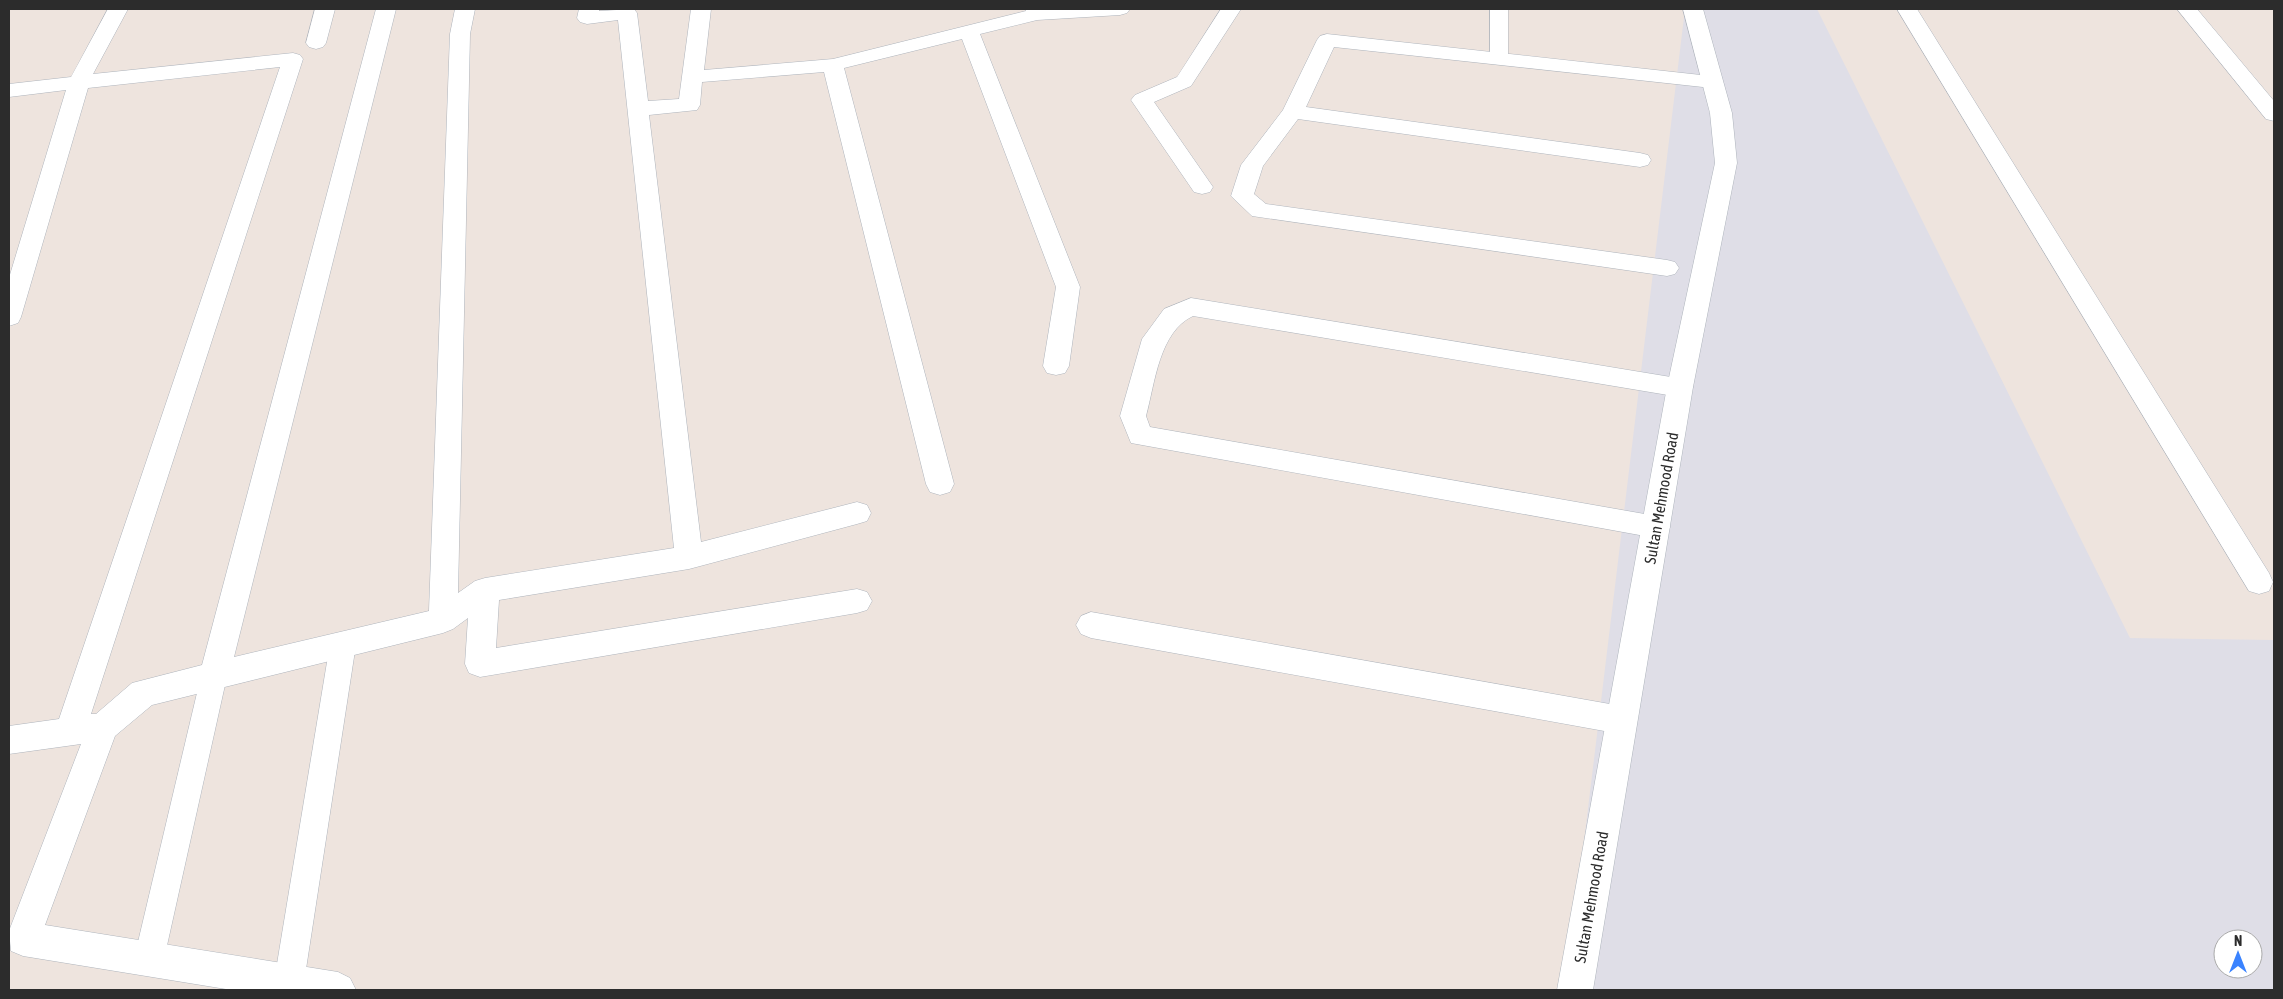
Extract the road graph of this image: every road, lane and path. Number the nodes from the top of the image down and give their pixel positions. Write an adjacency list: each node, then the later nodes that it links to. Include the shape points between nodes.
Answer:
1 (118, 9): 19 (street)
2 (325, 9): 15 (street)
3 (386, 9): 41 (street)
4 (465, 9): 38 (street, via 460,34)
5 (589, 9): 22 (street, via 587,18 627,13)
6 (700, 9): 18 (street)
7 (1120, 9): 13 (street)
8 (1231, 9): 26 (street, via 1184,81 1142,100)
9 (1499, 9): 16 (lane)
10 (1693, 9): 20 (street, Sultan Mehmood Road)
11 (1907, 9): 35 (street)
12 (2187, 9): 24 (street)
13 (1036, 11): 14 (street)
14 (969, 31): 17 (street); 29 (street, via 1068,287)
15 (316, 43)
16 (1499, 59): 20 (street); 23 (street, via 1327,40)
17 (833, 65): 18 (street); 31 (street)
18 (692, 77): 22 (street, via 689,105)
19 (79, 82): 21 (street); 28 (street); 44 (street, via 293,59)
20 (1712, 82): 30 (street, Sultan Mehmood Road, via 1721,113 1726,163)
21 (9, 90)
22 (637, 109): 34 (street)
23 (1293, 112): 25 (street); 27 (street, via 1252,165 1242,196 1260,212)
24 (2274, 114)
25 (1640, 160)
26 (1202, 186)
27 (1667, 268)
28 (9, 317)
29 (1056, 366)
30 (1680, 387): 33 (street, Sultan Mehmood Road); 33 (street, via 1191,307 1173,315 1154,338 1133,416 1140,436)
31 (940, 484)
32 (857, 513): 34 (street)
33 (1656, 527): 42 (street, Sultan Mehmood Road)
34 (688, 557): 36 (street)
35 (2259, 582)
36 (486, 590): 37 (street, via 480,664); 38 (street)
37 (857, 601)
38 (443, 620): 40 (street)
39 (1091, 625): 42 (street)
40 (343, 644): 41 (street); 47 (lane)
41 (214, 676): 43 (street, via 143,693); 46 (lane)
42 (1621, 720): 49 (street, Sultan Mehmood Road)
43 (103, 727): 44 (street); 46 (street, via 23,940)
44 (70, 732): 45 (street)
45 (9, 740)
46 (149, 959): 47 (street)
47 (289, 982): 48 (street)
48 (338, 990)
49 (1575, 990)

